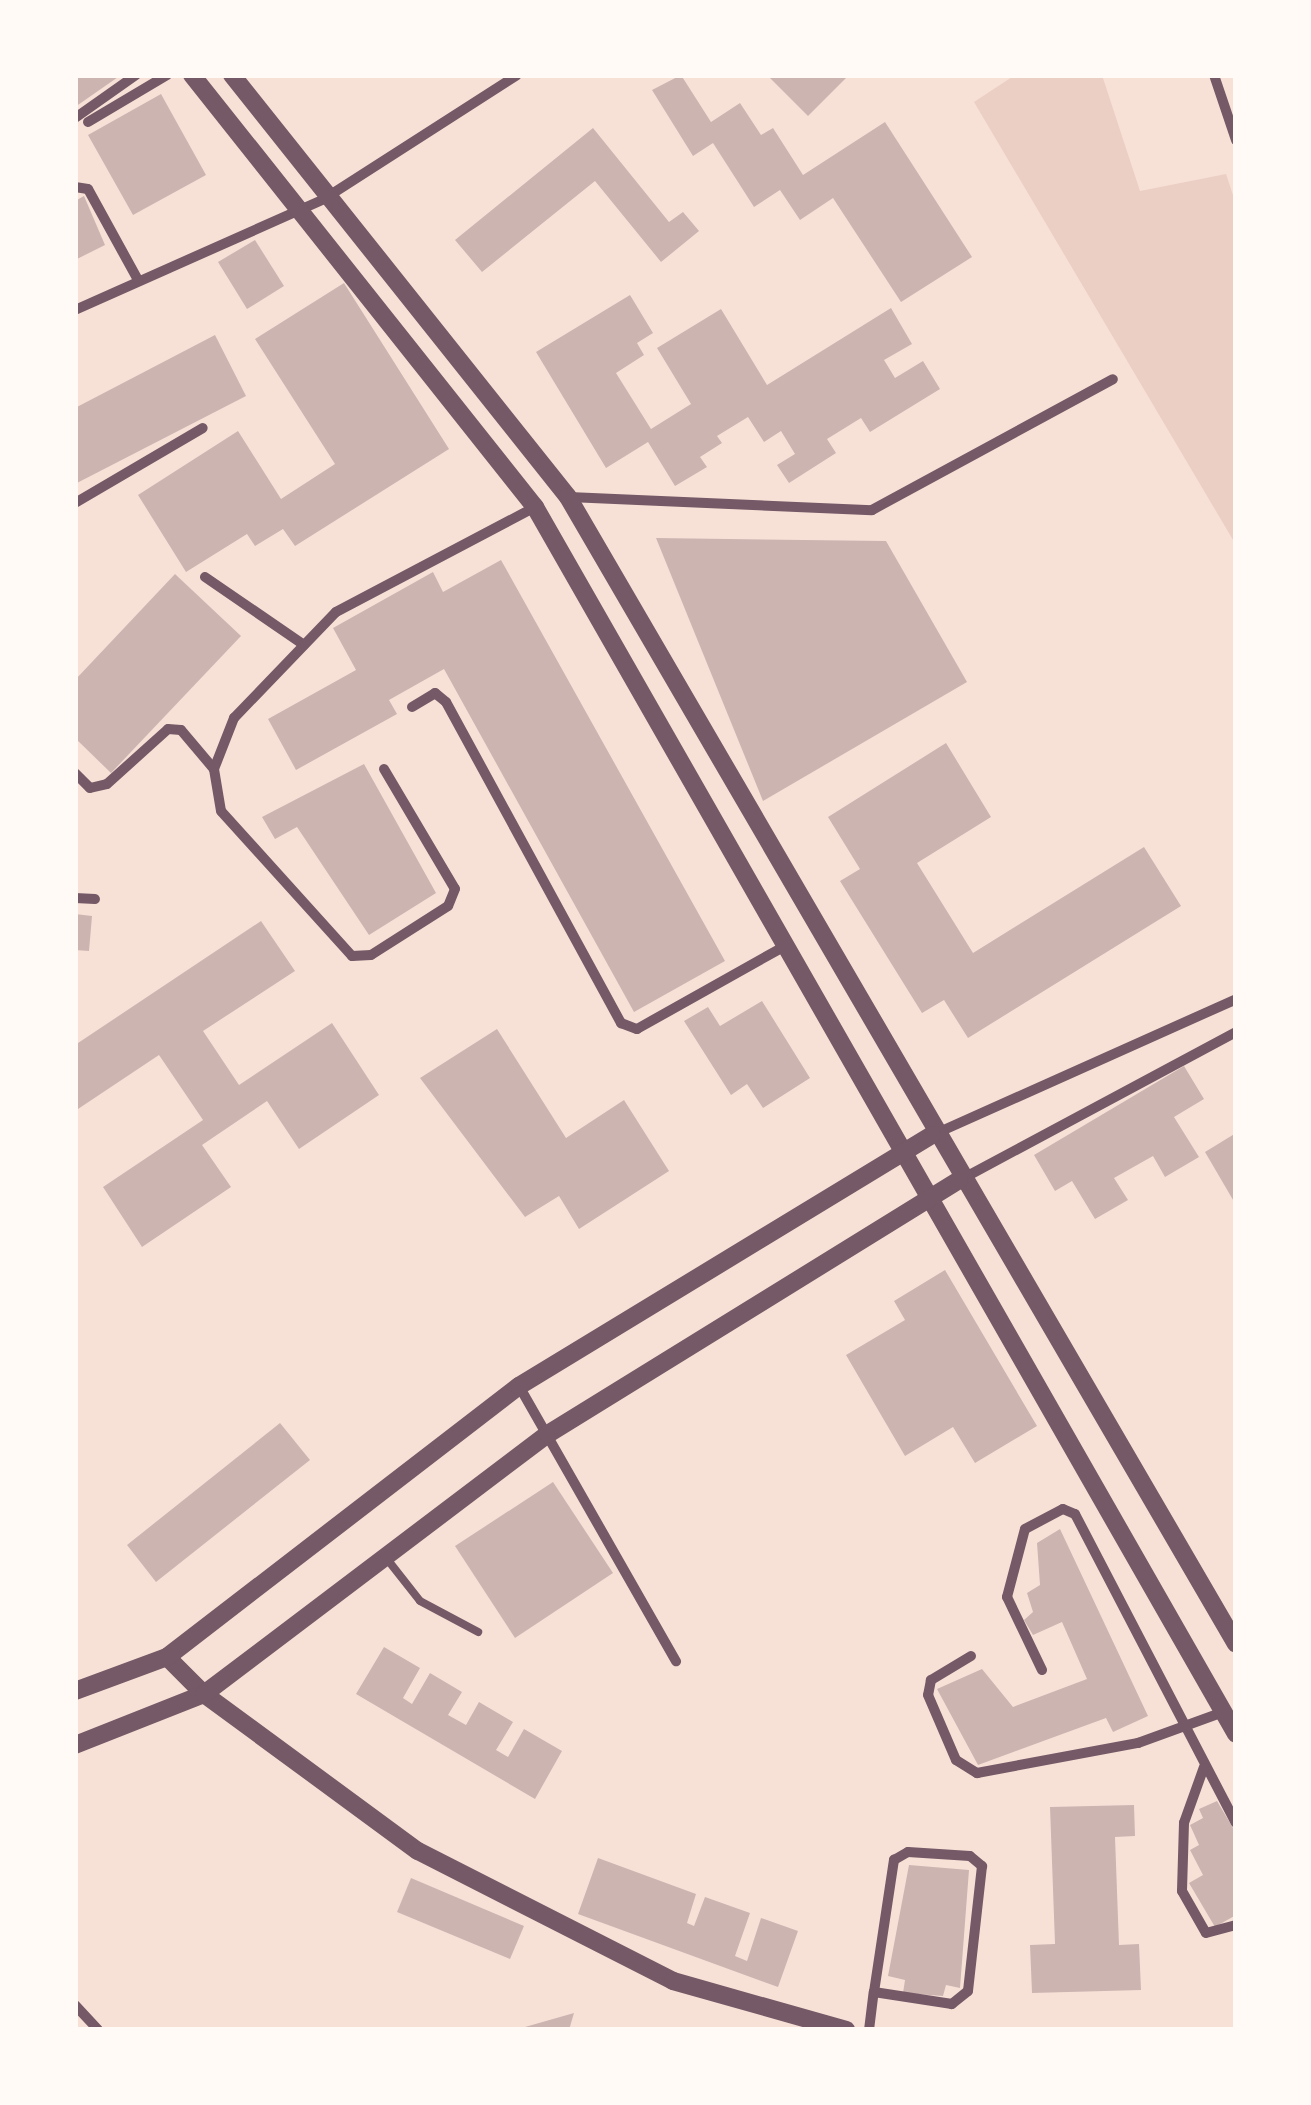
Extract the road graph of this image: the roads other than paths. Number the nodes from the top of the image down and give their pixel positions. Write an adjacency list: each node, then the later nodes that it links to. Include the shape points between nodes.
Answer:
1 (136, 75): 7 (street)
2 (166, 75): 8 (street)
3 (192, 75): 12 (street)
4 (232, 75): 11 (street)
5 (517, 75): 11 (street)
6 (1214, 75): 9 (street)
7 (75, 118)
8 (88, 122)
9 (1236, 140)
10 (75, 187): 13 (street, via 88,189)
11 (324, 199): 12 (street); 17 (street)
12 (291, 209): 13 (street); 19 (street)
13 (138, 280): 14 (street)
14 (75, 310)
15 (1114, 379): 17 (street, via 872,510)
16 (203, 428): 18 (street)
17 (568, 498): 31 (street)
18 (75, 503)
19 (535, 507): 21 (street, via 336,612); 28 (street)
20 (205, 577): 21 (street)
21 (304, 645): 24 (street, via 234,718)
22 (412, 706): 28 (street, via 435,693 446,702 621,1024 638,1029)
23 (384, 769): 24 (street, via 456,889 448,906 370,954 352,956 221,811)
24 (214, 770): 25 (street, via 181,730 168,729 107,784 90,788)
25 (75, 773)
26 (75, 898): 27 (street)
27 (95, 899)
28 (784, 946): 32 (street)
29 (1236, 999): 31 (street)
30 (1236, 1032): 33 (street)
31 (932, 1135): 32 (street); 33 (street)
32 (899, 1154): 34 (street); 35 (street)
33 (958, 1180): 34 (street); 39 (street)
34 (926, 1198): 36 (street); 46 (street)
35 (519, 1386): 36 (street); 41 (street)
36 (548, 1434): 37 (street); 42 (street)
37 (382, 1551): 38 (lane, via 420,1601); 45 (street)
38 (478, 1632)
39 (1236, 1644)
40 (972, 1656): 47 (street, via 931,1680 928,1695 956,1760 977,1773)
41 (167, 1657): 44 (street); 45 (street)
42 (676, 1661)
43 (1042, 1670): 47 (street, via 1006,1597 1026,1529 1063,1509 1075,1514)
44 (75, 1691)
45 (204, 1694): 49 (street); 56 (street, via 418,1851 673,1981)
46 (1224, 1712): 47 (street); 48 (street)
47 (1182, 1730): 50 (street)
48 (1236, 1734)
49 (75, 1745)
50 (1204, 1768): 51 (street); 52 (street, via 1184,1823 1182,1891 1206,1933)
51 (1236, 1823)
52 (1236, 1924)
53 (874, 1992): 53 (street, via 894,1860 908,1852 970,1856 982,1866 968,1991 952,2004); 57 (street)
54 (75, 2004): 55 (street)
55 (98, 2030)
56 (846, 2030)
57 (869, 2030)

